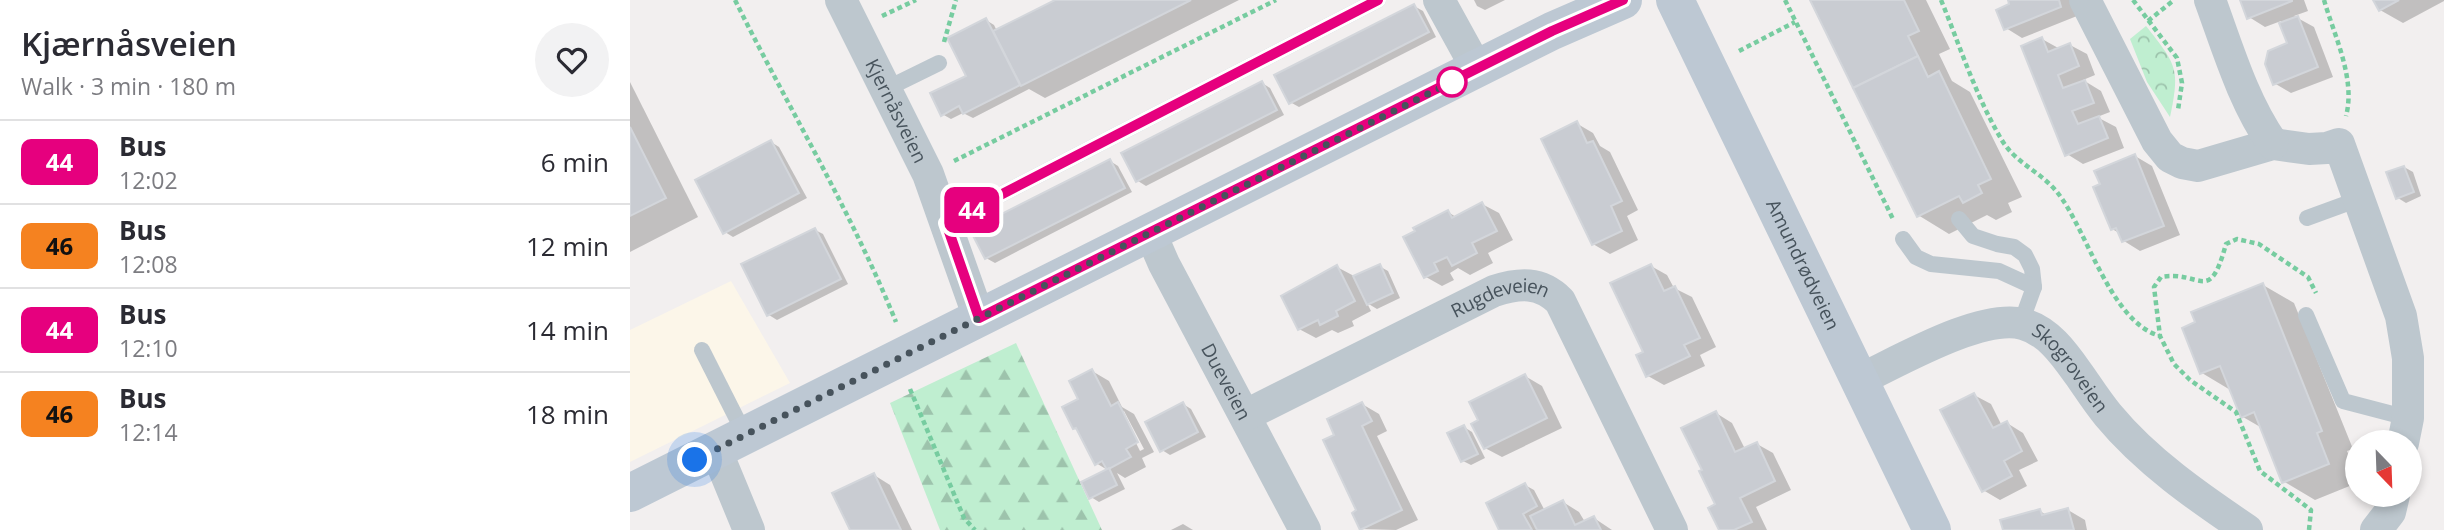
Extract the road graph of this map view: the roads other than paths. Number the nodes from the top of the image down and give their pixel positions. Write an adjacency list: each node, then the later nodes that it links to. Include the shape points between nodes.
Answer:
1 (841, 0): 10 (street, Kjernåsveien)
2 (1378, 0): 15 (lane)
3 (1439, 0): 9 (street)
4 (1623, 0): 9 (main road)
5 (1675, 0): 23 (main road, Amundrødveien)
6 (2085, 0): 11 (street, via 2157,141 2170,157 2198,166)
7 (2210, 0): 11 (street, via 2242,86)
8 (939, 63): 10 (lane)
9 (1477, 69): 16 (main road)
10 (886, 89): 15 (street, Kjernåsveien, via 928,174)
11 (2273, 144): 12 (street, via 2309,149 2339,144)
12 (2359, 199): 13 (lane); 25 (street, via 2401,316 2408,358)
13 (2307, 218)
14 (1959, 219): 18 (lane, via 1973,236 2014,247 2025,256)
15 (946, 223): 20 (street, Kjernåsveien)
16 (1150, 232): 20 (main road); 24 (street, Dueveien)
17 (1903, 239): 18 (lane, via 1916,257 1931,264 1999,271)
18 (2034, 287): 21 (lane)
19 (2306, 315): 25 (lane, via 2343,401)
20 (979, 318): 26 (main road, via 896,340)
21 (2021, 323): 23 (street, Skogroveien, via 1968,329); 33 (street, Skogroveien, via 2046,333 2109,416 2150,457)
22 (702, 350): 26 (lane)
23 (1859, 380): 32 (main road, Amundrødveien)
24 (1246, 415): 30 (street, Dueveien); 31 (street, Rugdeveien, via 1494,292 1516,284 1535,285 1554,295 1566,312)
25 (2406, 430)
26 (731, 442): 27 (main road); 29 (street)
27 (630, 493)
28 (2391, 508): 34 (street)
29 (749, 530)
30 (1305, 530)
31 (1672, 530)
32 (1932, 530)
33 (2248, 530)
34 (2376, 530)

